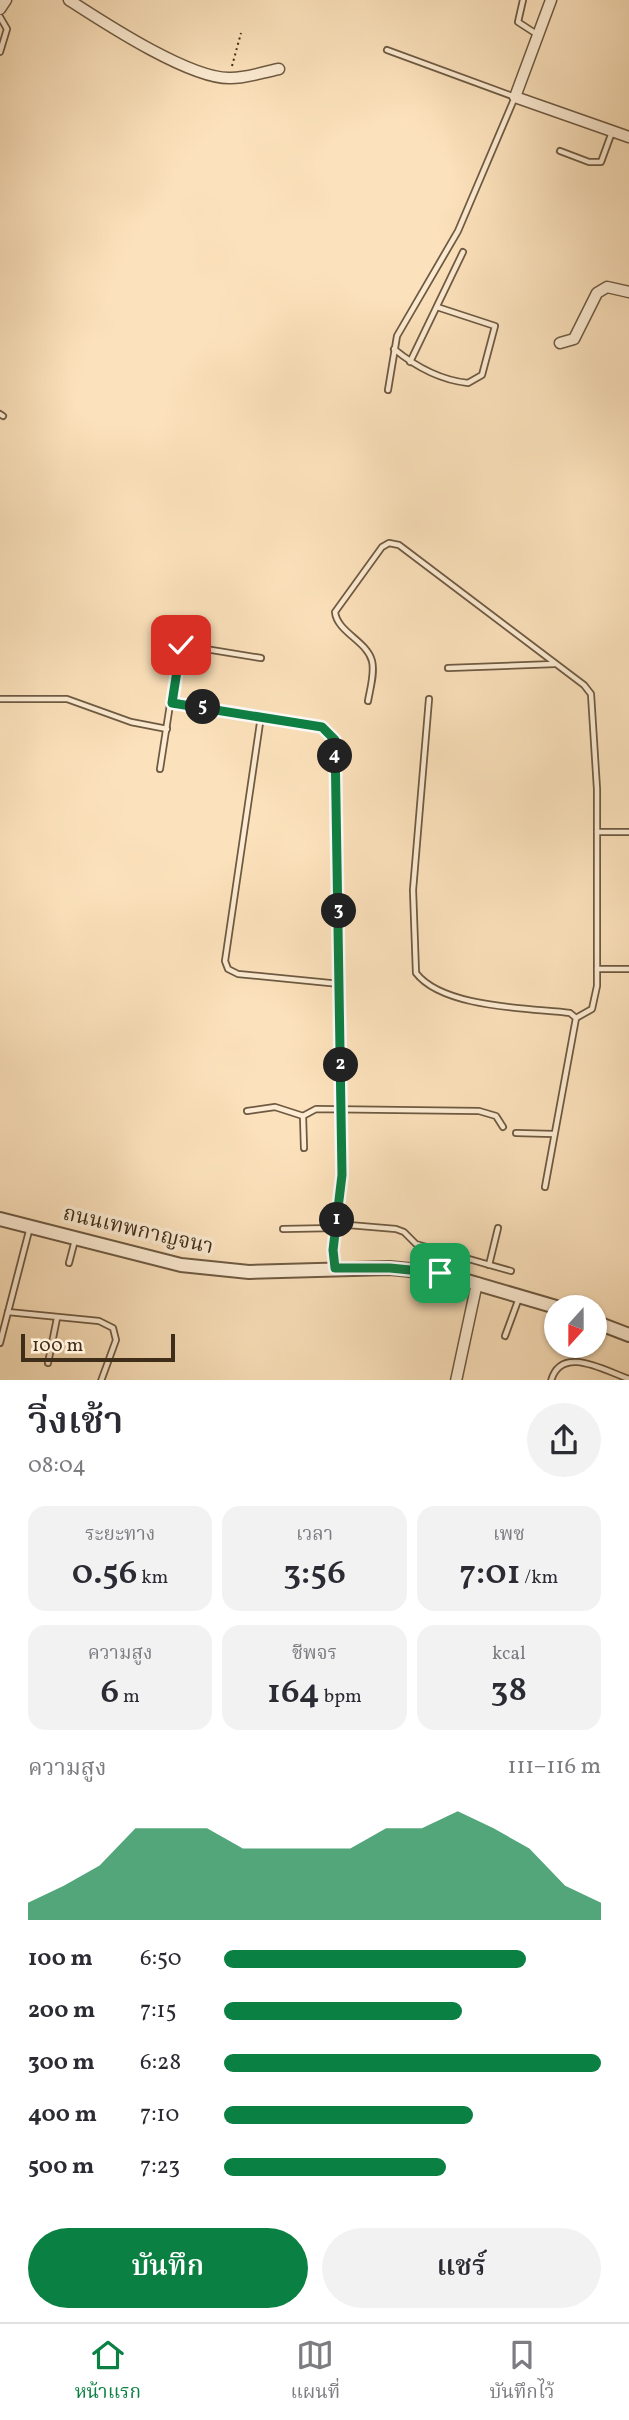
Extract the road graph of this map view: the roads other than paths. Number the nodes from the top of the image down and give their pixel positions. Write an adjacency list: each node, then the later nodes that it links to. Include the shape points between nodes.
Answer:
1 (69, 0): 8 (street, via 151,50 229,79)
2 (523, 0): 5 (lane, via 518,22)
3 (551, 0): 5 (street)
4 (0, 17): 7 (lane, via 7,29)
5 (538, 35): 9 (street)
6 (387, 50): 9 (lane)
7 (0, 52)
8 (279, 69)
9 (515, 97): 10 (street); 17 (lane, via 458,231)
10 (612, 132): 11 (street); 12 (lane, via 601,163)
11 (629, 135)
12 (560, 151)
13 (463, 252): 15 (lane)
14 (629, 292): 16 (street, via 607,287 597,293 574,339)
15 (437, 307): 18 (lane); 18 (lane, via 495,326 482,375 468,383 452,381)
16 (560, 343)
17 (393, 349): 18 (lane); 19 (lane)
18 (410, 362)
19 (388, 390)
20 (182, 628): 21 (lane)
21 (181, 645): 22 (lane); 28 (lane)
22 (261, 658)
23 (557, 664): 24 (lane); 27 (lane, via 399,545 389,543 335,612 335,618 372,660); 32 (lane, via 591,694)
24 (448, 667)
25 (0, 699): 30 (lane, via 67,699 131,722)
26 (429, 699): 37 (lane, via 413,890 416,973 448,995 570,1013)
27 (368, 701)
28 (172, 703): 29 (lane); 30 (lane)
29 (261, 716): 36 (lane, via 322,727 335,740); 36 (lane, via 225,961 228,969 238,974)
30 (167, 729): 31 (lane)
31 (160, 769)
32 (597, 832): 33 (lane); 34 (lane)
33 (629, 832)
34 (597, 969): 35 (lane); 37 (lane, via 592,1009)
35 (629, 969)
36 (340, 984): 38 (lane)
37 (576, 1018): 43 (lane)
38 (341, 1110): 40 (lane, via 316,1110); 41 (lane, via 479,1111 496,1116); 48 (lane)
39 (247, 1111): 40 (lane, via 275,1107)
40 (303, 1116): 44 (lane)
41 (503, 1128)
42 (516, 1133): 43 (lane)
43 (554, 1134): 45 (lane)
44 (304, 1148)
45 (545, 1187)
46 (0, 1219): 47 (street, ถนนเทพกาญจนา)
47 (31, 1225): 51 (street, ถนนเทพกาญจนา); 59 (lane)
48 (337, 1226): 49 (lane); 53 (lane, via 396,1229 416,1244); 54 (lane)
49 (282, 1228)
50 (498, 1228): 53 (lane)
51 (75, 1237): 52 (lane); 54 (street, ถนนเทพกาญจนา, via 216,1270 316,1272)
52 (69, 1263)
53 (489, 1265): 55 (lane)
54 (335, 1268): 56 (street, ถนนเทพกาญจนา, via 440,1273)
55 (511, 1271)
56 (477, 1283): 57 (street, ถนนเทพกาญจนา); 68 (street)
57 (519, 1297): 58 (street, ถนนเทพกาญจนา); 63 (lane)
58 (544, 1304)
59 (8, 1312): 60 (lane); 64 (lane)
60 (57, 1318): 65 (lane); 67 (lane, via 99,1321 113,1328 116,1340)
61 (607, 1327): 62 (street)
62 (629, 1335)
63 (505, 1336)
64 (0, 1343)
65 (48, 1363)
66 (629, 1379): 69 (lane, via 574,1360 553,1370)
67 (101, 1380)
68 (456, 1380)
69 (551, 1380)

